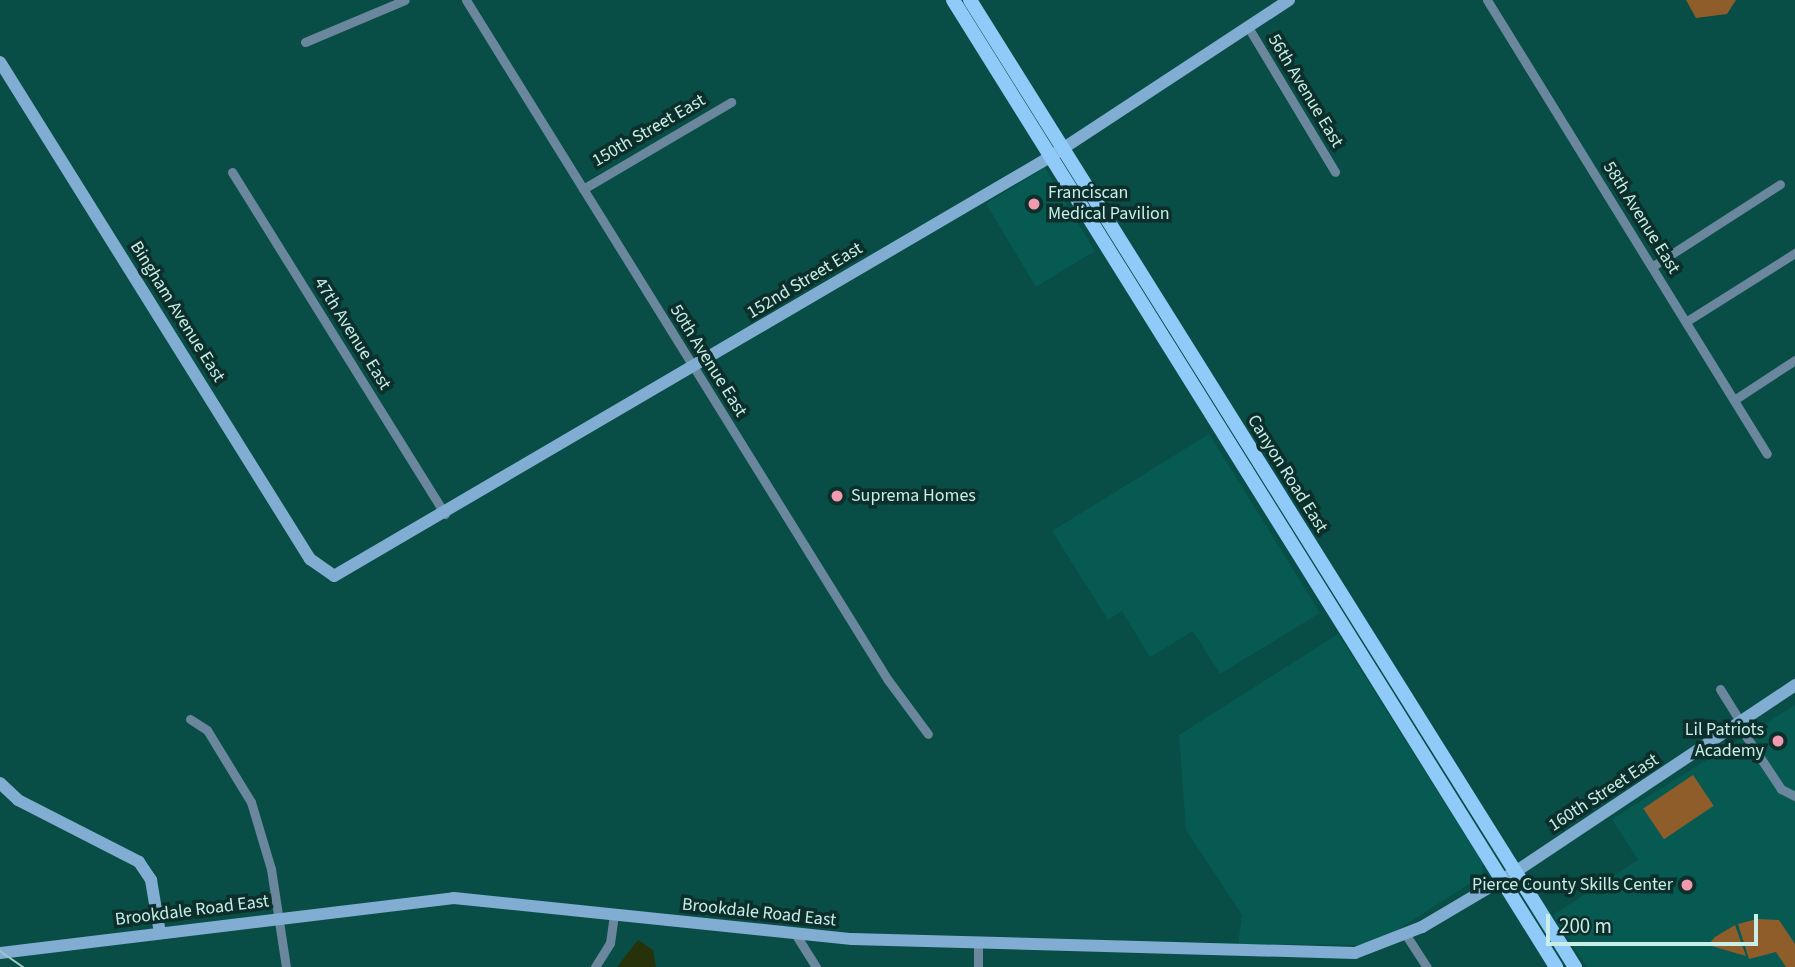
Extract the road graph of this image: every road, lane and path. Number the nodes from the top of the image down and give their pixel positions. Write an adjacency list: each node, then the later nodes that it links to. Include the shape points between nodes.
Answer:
1 (405, 0): 8 (street)
2 (466, 0): 15 (street, 50th Avenue East)
3 (953, 0): 11 (main road, Canyon Road East)
4 (970, 0): 11 (main road, Canyon Road East)
5 (1289, 0): 7 (street, 152nd Street East)
6 (1487, 0): 17 (street, 58th Avenue East)
7 (1248, 27): 11 (street, 152nd Street East); 13 (street, 56th Avenue East)
8 (305, 42)
9 (0, 62): 24 (street, Bingham Avenue East, via 310,559)
10 (731, 102): 15 (street, 150th Street East)
11 (1055, 153): 20 (street, 152nd Street East); 32 (main road, Canyon Road East); 33 (main road, Canyon Road East)
12 (232, 172): 23 (street, 47th Avenue East)
13 (1335, 172)
14 (1780, 184): 17 (street)
15 (583, 189): 20 (street, 50th Avenue East)
16 (1795, 253): 18 (street)
17 (1653, 266): 18 (street, 58th Avenue East)
18 (1687, 321): 21 (street, 58th Avenue East)
19 (1795, 360): 21 (street)
20 (693, 367): 23 (street, 152nd Street East); 29 (street, 50th Avenue East)
21 (1734, 400): 22 (street, 58th Avenue East)
22 (1767, 454)
23 (445, 514): 24 (street, 152nd Street East)
24 (330, 576)
25 (1795, 685): 28 (street, 160th Street East)
26 (1720, 689): 28 (street)
27 (190, 719): 35 (street, via 207,730 251,802)
28 (1739, 723): 31 (street, via 1781,789); 32 (street, 160th Street East)
29 (928, 734)
30 (0, 783): 36 (street, via 18,800 139,862 152,884)
31 (1795, 796)
32 (1515, 872): 33 (street, 160th Street East); 47 (main road, Canyon Road East)
33 (1502, 880): 38 (street, Brookdale Road East); 46 (main road, Canyon Road East)
34 (614, 915): 35 (street, Brookdale Road East, via 454,898); 37 (street, Brookdale Road East); 42 (street, via 610,943)
35 (281, 917): 36 (street, Brookdale Road East); 41 (street)
36 (160, 933): 40 (street, Brookdale Road East)
37 (796, 935): 39 (street, Brookdale Road East); 43 (street)
38 (1406, 935): 39 (street, Brookdale Road East, via 1342,954); 45 (street)
39 (978, 943): 44 (street)
40 (0, 953)
41 (286, 967)
42 (595, 967)
43 (816, 967)
44 (978, 967)
45 (1427, 967)
46 (1556, 967)
47 (1575, 967)

